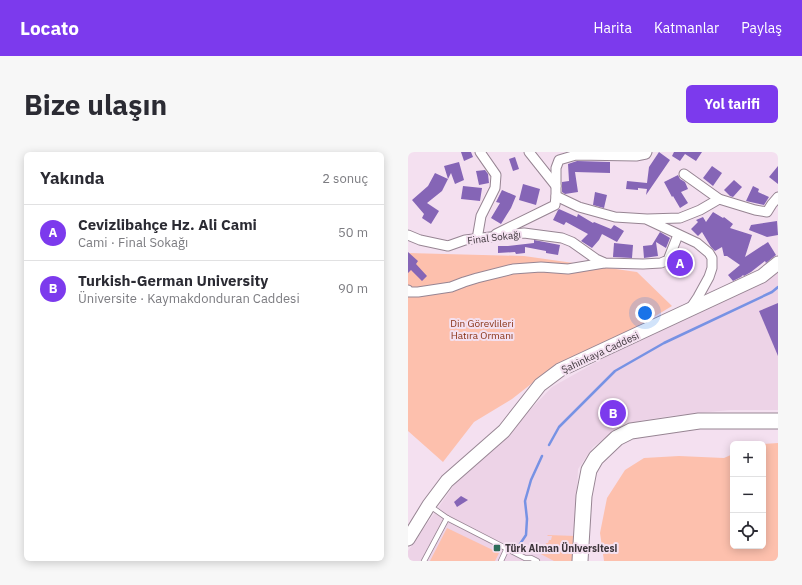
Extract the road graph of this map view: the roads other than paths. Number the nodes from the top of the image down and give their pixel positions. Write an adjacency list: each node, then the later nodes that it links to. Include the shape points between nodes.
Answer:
1 (480, 152): 13 (street, via 496,175 495,188 481,216)
2 (529, 152): 5 (street)
3 (647, 152): 5 (street, via 636,156 576,155 559,160 556,168)
4 (684, 174): 8 (street)
5 (556, 186): 6 (street)
6 (556, 196): 9 (street, via 579,207 615,217); 12 (street, via 555,204)
7 (778, 197): 8 (street, via 767,212)
8 (719, 199): 9 (street, via 680,218)
9 (647, 220): 11 (street)
10 (408, 234): 13 (street, Final Sokağı, via 420,240 448,246)
11 (678, 235): 14 (street, Final Sokağı, via 668,260 661,263); 17 (street, via 697,243 712,258 709,277)
12 (488, 238): 13 (street, Final Sokağı); 14 (street, Final Sokağı, via 524,233 562,238)
13 (477, 239)
14 (605, 263): 16 (street, via 568,269 513,269 451,287 418,292)
15 (778, 263): 17 (street, Şahinkaya Caddesi, via 762,276)
16 (408, 290)
17 (689, 310): 19 (street, Şahinkaya Caddesi, via 560,370 540,385 504,430 448,482)
18 (778, 421): 29 (main road, via 699,421 631,431 617,438 596,458 590,470 584,496)
19 (429, 505): 20 (lane); 21 (street, Şahinkaya Caddesi)
20 (447, 518): 22 (lane); 25 (lane)
21 (408, 539)
22 (507, 548): 23 (lane); 26 (lane)
23 (519, 555): 24 (lane); 27 (lane)
24 (526, 559): 28 (lane, via 532,558)
25 (424, 561)
26 (501, 561)
27 (517, 561)
28 (537, 561)
29 (580, 561)

